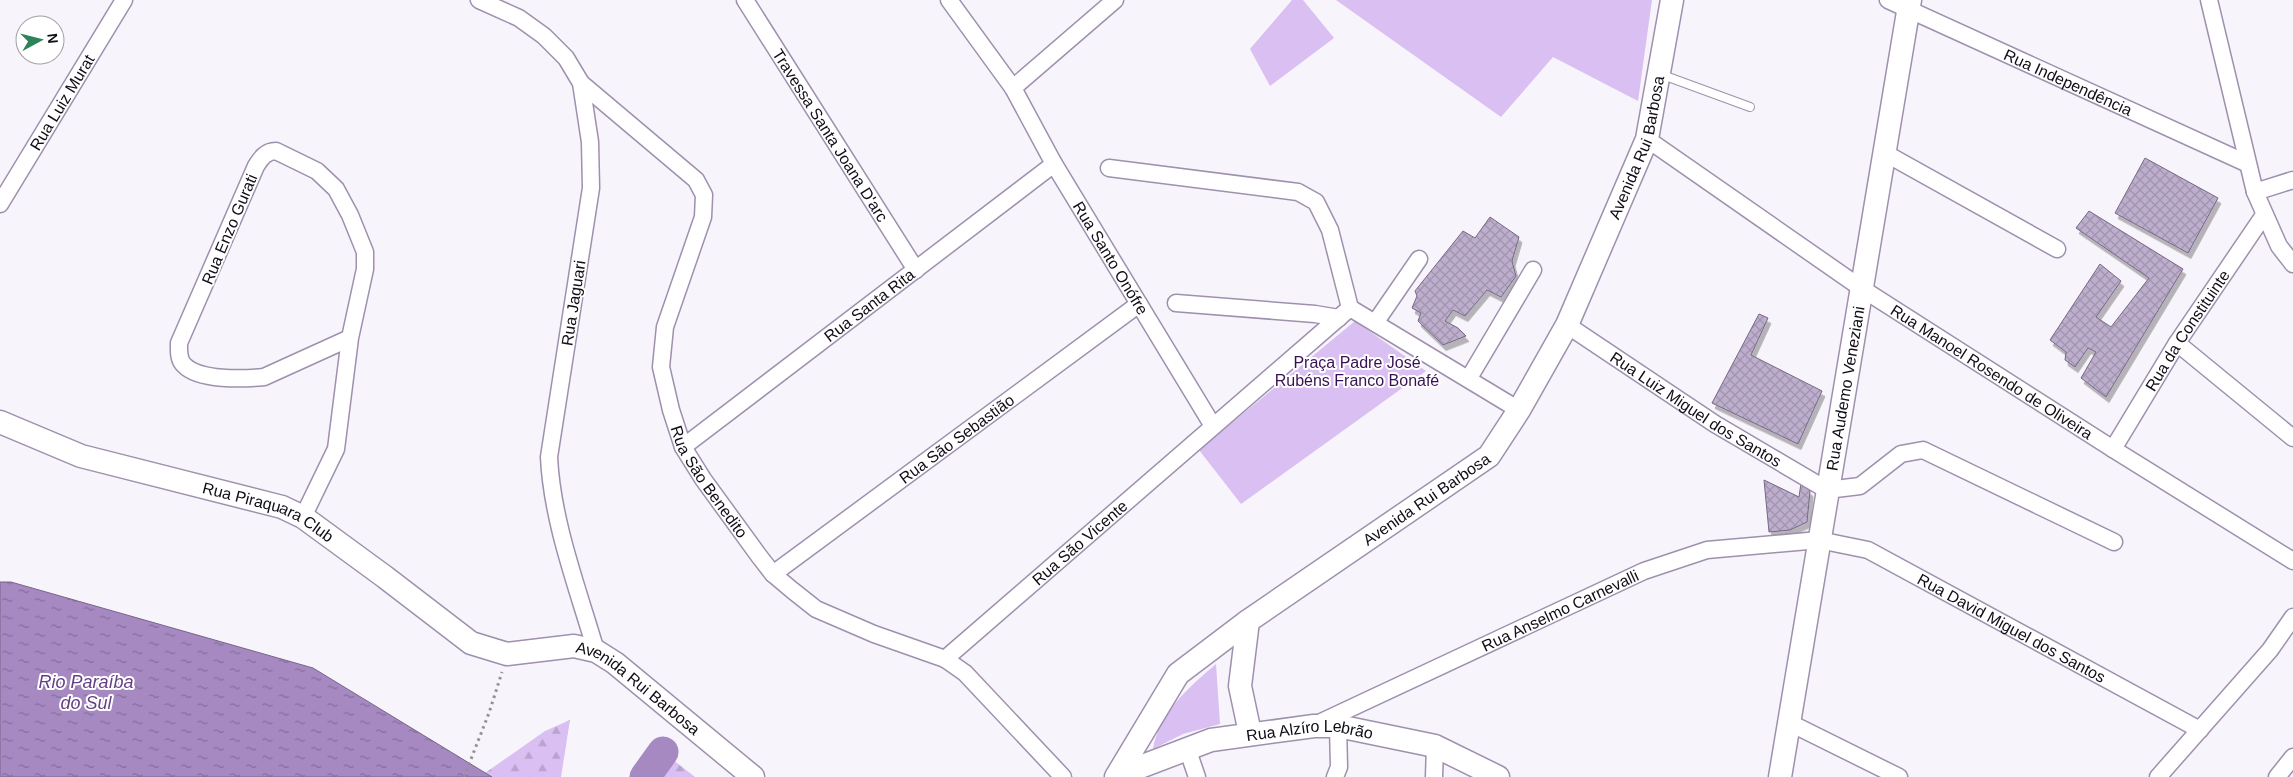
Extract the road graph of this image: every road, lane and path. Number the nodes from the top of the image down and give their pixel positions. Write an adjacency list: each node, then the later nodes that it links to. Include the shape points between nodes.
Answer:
1 (124, 0): 20 (street, Rua Luiz Murat)
2 (479, 0): 10 (street, Rua Jaguari, via 520,18 544,36 566,58)
3 (745, 0): 25 (street, Travessa Santa Joana D'arc)
4 (949, 0): 11 (street, Rua Santo Onófre)
5 (1115, 0): 11 (street)
6 (1672, 0): 9 (main road, Avenida Rui Barbosa)
7 (2209, 0): 15 (street)
8 (1902, 3): 14 (main road, Rua Audemo Veneziani); 15 (street, Rua Independência)
9 (1660, 74): 12 (lane); 13 (main road, Avenida Rui Barbosa)
10 (581, 83): 40 (street, Rua São Benedito, via 696,180 704,195 703,217 665,327 661,366); 50 (street, Rua Jaguari, via 590,142 591,188 549,458 550,484)
11 (1013, 88): 16 (street, Rua Santo Onófre)
12 (1750, 107)
13 (1647, 139): 27 (street, Rua Manoel Rosendo de Oliveira); 32 (main road, Avenida Rui Barbosa)
14 (1883, 152): 22 (street); 27 (main road, Rua Audemo Veneziani)
15 (2246, 163): 19 (street)
16 (1054, 164): 25 (street, Rua Santa Rita); 29 (street, Rua Santo Onófre)
17 (1109, 168): 30 (street, via 1298,192 1316,202 1330,230)
18 (2293, 180): 19 (street)
19 (2255, 192): 21 (street)
20 (0, 204)
21 (2264, 214): 24 (street, via 2279,246); 34 (street, Rua da Constituinte)
22 (2057, 248)
23 (1419, 259): 31 (street)
24 (2293, 264)
25 (916, 270): 40 (street, Rua Santa Rita)
26 (1533, 270): 35 (street)
27 (1861, 288): 41 (street, Rua Manoel Rosendo de Oliveira); 42 (main road, Rua Audemo Veneziani)
28 (1176, 303): 30 (street, via 1315,314)
29 (1140, 304): 38 (street, Rua Santo Onófre); 47 (street, Rua São Sebastião)
30 (1345, 313): 31 (street); 38 (street)
31 (1375, 323): 35 (street)
32 (1567, 325): 36 (main road, Avenida Rui Barbosa); 42 (street, Rua Luiz Miguel dos Santos, via 1715,424)
33 (350, 338): 33 (street, Rua Enzo Gurati, via 365,269 365,252 358,232 336,189 316,170 271,151 256,166 180,343 179,354 183,364 190,370 214,376 264,377); 43 (street, Rua Enzo Gurati, via 336,449)
34 (2178, 343): 39 (street); 41 (street, Rua da Constituinte)
35 (1469, 378): 36 (street)
36 (1520, 410): 49 (main road, Avenida Rui Barbosa, via 1489,456)
37 (0, 422): 43 (main road, Rua Piraquara Club, via 81,456 282,507)
38 (1213, 426): 52 (street, Rua São Vicente)
39 (2293, 438)
40 (683, 448): 47 (street, Rua São Benedito)
41 (2113, 450): 46 (street, Rua Manoel Rosendo de Oliveira)
42 (1827, 490): 44 (main road, Rua Audemo Veneziani); 45 (street, via 1860,486 1901,454 1923,450)
43 (303, 517): 51 (main road, Rua Piraquara Club, via 471,643)
44 (1819, 540): 53 (main road, Rua Audemo Veneziani); 54 (street, Rua Anselmo Carnevalli, via 1707,550 1644,572); 56 (street, Rua David Miguel dos Santos, via 1868,550)
45 (2114, 542)
46 (2293, 560)
47 (774, 574): 52 (street, Rua São Benedito, via 816,609)
48 (2293, 617): 56 (street, via 2270,650)
49 (1248, 621): 57 (main road, via 1240,686); 61 (main road, Avenida Rui Barbosa, via 1178,674)
50 (596, 651): 51 (main road, Avenida Rui Barbosa, via 574,646); 63 (main road, Avenida Rui Barbosa, via 615,663)
51 (507, 654): 62 (path)
52 (945, 659): 64 (street, Rua São Benedito, via 965,672)
53 (1788, 722): 69 (main road, Rua Audemo Veneziani); 70 (street)
54 (1314, 726): 55 (main road, Rua Alzíro Lebrão); 57 (main road, Rua Alzíro Lebrão)
55 (1338, 726): 58 (main road, Rua Alzíro Lebrão); 66 (street, via 1339,767)
56 (2200, 730): 71 (street)
57 (1250, 733): 59 (main road, Rua Alzíro Lebrão)
58 (1435, 746): 67 (street); 68 (main road, Rua Alzíro Lebrão)
59 (1187, 748): 61 (main road, Rua Alzíro Lebrão); 65 (street)
60 (2293, 757): 72 (street)
61 (1118, 776)
62 (464, 777)
63 (753, 777)
64 (1063, 777)
65 (1197, 777)
66 (1335, 777)
67 (1434, 777)
68 (1498, 777)
69 (1780, 777)
70 (1899, 777)
71 (2158, 777)
72 (2276, 777)

